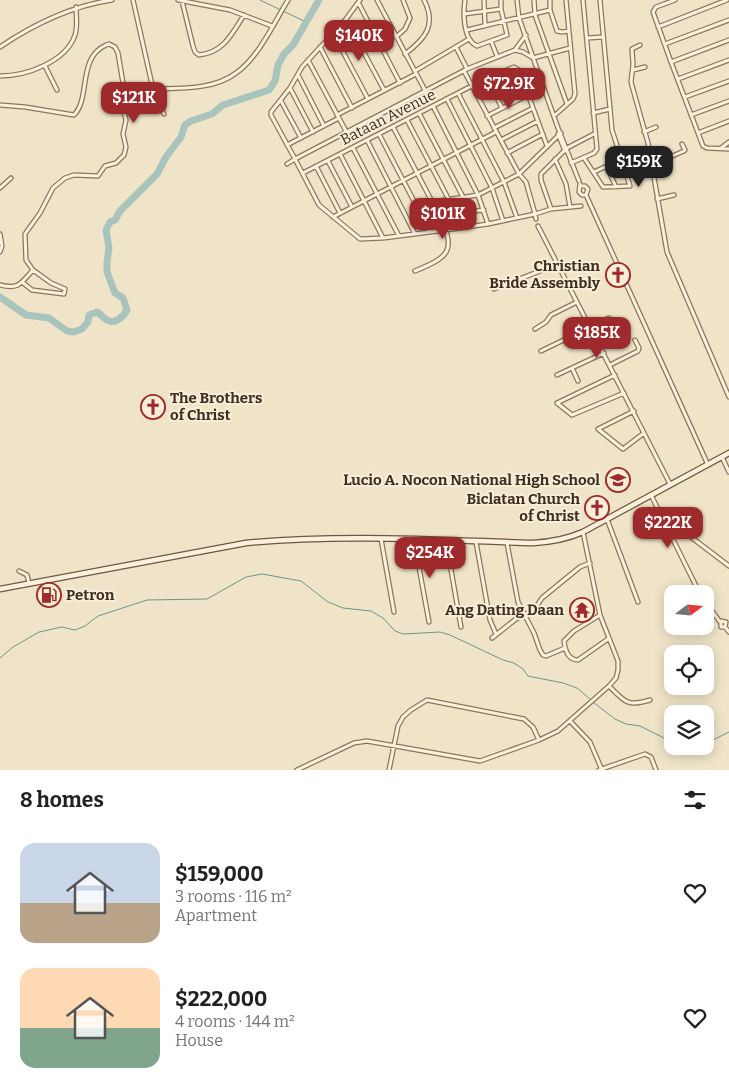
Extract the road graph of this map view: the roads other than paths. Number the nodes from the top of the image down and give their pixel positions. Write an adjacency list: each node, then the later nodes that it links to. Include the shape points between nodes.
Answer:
1 (112, 0): 22 (street)
2 (133, 0): 74 (street)
3 (178, 0): 19 (street)
4 (288, 0): 34 (street)
5 (377, 0): 41 (street)
6 (403, 0): 21 (street)
7 (424, 0): 55 (street, via 429,11 429,26 422,40)
8 (465, 0): 27 (street)
9 (484, 0): 26 (street)
10 (501, 0): 24 (street)
11 (517, 0): 30 (street)
12 (534, 0): 29 (street)
13 (550, 0): 25 (street)
14 (566, 0): 38 (street)
15 (583, 0): 43 (street)
16 (600, 0): 42 (street)
17 (674, 0): 36 (street, via 654,9)
18 (727, 0): 36 (street)
19 (182, 1): 28 (street); 28 (street, via 195,52 199,55 207,55 222,47)
20 (359, 2): 31 (street); 72 (street)
21 (406, 6): 23 (street); 41 (street, via 410,18)
22 (76, 7): 49 (street); 61 (street, via 77,28 73,40 59,57)
23 (400, 9)
24 (501, 9): 26 (street); 33 (street)
25 (550, 10): 29 (street); 38 (street, via 557,31)
26 (484, 11): 27 (street); 35 (street)
27 (464, 14): 37 (street)
28 (244, 15): 34 (street)
29 (535, 15): 30 (street); 54 (street)
30 (519, 18): 33 (street); 40 (street)
31 (346, 19): 39 (street); 77 (street)
32 (729, 20): 47 (street)
33 (504, 22): 35 (street); 46 (street, via 507,35)
34 (272, 26): 74 (street, via 251,59 231,77 200,86)
35 (485, 26): 37 (street)
36 (658, 26): 47 (street)
37 (467, 30): 44 (street)
38 (569, 31): 52 (street)
39 (333, 34): 50 (street); 82 (street)
40 (526, 35): 53 (street); 57 (street)
41 (396, 37): 55 (street)
42 (604, 37): 43 (street); 93 (street)
43 (587, 38): 95 (street)
44 (469, 39): 46 (street, via 474,46); 51 (street)
45 (729, 40): 60 (street)
46 (491, 41): 56 (street)
47 (665, 44): 60 (street)
48 (640, 45): 64 (street, via 632,49)
49 (0, 47)
50 (320, 47): 58 (street); 90 (street)
51 (456, 47): 63 (street); 66 (street)
52 (570, 48): 54 (street); 87 (street, via 575,94)
53 (515, 50): 56 (street); 57 (street)
54 (548, 53): 57 (street); 87 (street)
55 (405, 54): 66 (street)
56 (497, 56): 63 (street)
57 (533, 58): 99 (street)
58 (308, 60): 67 (street); 100 (street)
59 (729, 60): 70 (street)
60 (671, 62): 70 (street)
61 (45, 66): 68 (street); 76 (street)
62 (645, 67): 64 (street)
63 (466, 70): 73 (street); 78 (street)
64 (633, 70): 109 (street, via 631,82)
65 (502, 71): 69 (street, Bataan Avenue); 80 (street, via 517,68); 86 (street)
66 (416, 73): 72 (street); 78 (street)
67 (297, 74): 75 (street); 104 (street)
68 (0, 76)
69 (487, 78): 73 (street, Bataan Avenue); 91 (street)
70 (678, 80): 81 (street)
71 (729, 81): 81 (street)
72 (400, 82): 77 (street)
73 (472, 86): 79 (street, Bataan Avenue); 98 (street)
74 (153, 88): 96 (street)
75 (290, 88): 84 (street); 108 (street)
76 (57, 90)
77 (384, 90): 82 (street)
78 (426, 92): 110 (street)
79 (458, 93): 83 (street, Bataan Avenue); 117 (street)
80 (528, 95): 86 (street); 92 (street)
81 (685, 97): 97 (street)
82 (368, 99): 90 (street)
83 (447, 99): 89 (street, Bataan Avenue); 123 (street)
84 (281, 101): 116 (street); 122 (street, via 271,115)
85 (729, 101): 97 (street)
86 (515, 102): 91 (street)
87 (567, 104): 99 (street)
88 (0, 106): 187 (street, via 74,115 94,54 106,45 116,49 124,83 120,96 126,116 124,155 116,164 105,166 98,176 74,175 53,188 25,234 26,260)
89 (432, 106): 94 (street, Bataan Avenue); 129 (street)
90 (352, 108): 100 (street)
91 (502, 108): 98 (street)
92 (533, 108): 102 (street); 107 (street)
93 (610, 110): 95 (street); 136 (street, via 613,135)
94 (419, 113): 101 (street, Bataan Avenue); 134 (street)
95 (593, 113): 115 (street)
96 (164, 114)
97 (691, 115): 111 (street)
98 (487, 116): 107 (street)
99 (554, 116): 114 (street)
100 (338, 117): 104 (street); 110 (street)
101 (407, 120): 105 (street, Bataan Avenue); 142 (street)
102 (538, 121): 113 (street); 119 (street)
103 (729, 121): 111 (street)
104 (324, 126): 108 (street)
105 (393, 127): 112 (street, Bataan Avenue); 146 (street)
106 (656, 127): 109 (street)
107 (495, 130): 117 (street); 119 (street)
108 (312, 132): 116 (street)
109 (644, 132): 140 (street)
110 (346, 133): 133 (street)
111 (698, 133): 126 (street, via 705,147)
112 (379, 134): 118 (street, Bataan Avenue); 149 (street)
113 (543, 134): 124 (street); 130 (street)
114 (560, 134): 124 (street); 127 (street)
115 (595, 134): 127 (street); 132 (street, via 596,151)
116 (301, 138): 122 (street)
117 (483, 139): 123 (street); 150 (street)
118 (367, 140): 125 (street, Bataan Avenue); 152 (street)
119 (501, 140): 130 (street)
120 (729, 142): 126 (street)
121 (682, 144): 140 (street, via 684,151)
122 (288, 145): 133 (street)
123 (470, 146): 129 (street); 154 (street)
124 (547, 146): 147 (street)
125 (353, 148): 131 (street, Bataan Avenue); 156 (street)
126 (720, 148): 128 (street)
127 (565, 149): 135 (street); 138 (street)
128 (729, 149)
129 (457, 153): 134 (street); 157 (street)
130 (507, 153): 147 (street)
131 (340, 154): 137 (street, Bataan Avenue); 163 (street)
132 (584, 158): 138 (street); 144 (street)
133 (295, 159): 139 (street); 145 (street)
134 (444, 159): 142 (street); 160 (street)
135 (555, 159): 167 (street, via 566,184); 169 (street, via 541,176)
136 (622, 159): 143 (street); 155 (street, via 630,186)
137 (328, 161): 141 (street, Bataan Avenue); 166 (street)
138 (571, 163): 151 (street)
139 (286, 164)
140 (652, 165): 161 (street)
141 (316, 166): 145 (street, Bataan Avenue); 170 (street)
142 (431, 166): 146 (street); 162 (street)
143 (607, 166): 144 (street); 155 (street)
144 (594, 172): 155 (street, via 603,187)
145 (303, 173): 173 (street, via 319,204)
146 (418, 173): 149 (street); 164 (street)
147 (519, 174): 150 (street); 171 (street, via 526,182)
148 (11, 178): 153 (street)
149 (403, 180): 152 (street); 180 (street)
150 (504, 182): 154 (street); 174 (street)
151 (580, 184): 158 (street, via 588,189); 158 (street, via 579,192)
152 (391, 187): 156 (street); 182 (street)
153 (0, 188)
154 (492, 188): 157 (street); 176 (street)
155 (616, 188)
156 (378, 194): 163 (street); 183 (street)
157 (478, 194): 160 (street); 168 (street)
158 (586, 195): 212 (street)
159 (674, 195): 161 (street)
160 (463, 197): 162 (street)
161 (657, 199): 207 (street, via 669,257)
162 (449, 200): 164 (street)
163 (364, 201): 166 (street); 184 (street)
164 (432, 202): 172 (street)
165 (581, 206): 167 (street)
166 (352, 207): 170 (street)
167 (570, 208): 169 (street)
168 (484, 210): 172 (street); 177 (street)
169 (551, 210): 171 (street)
170 (340, 213): 173 (street)
171 (535, 214): 174 (street); 175 (street)
172 (439, 216): 179 (street)
173 (334, 217): 184 (street, via 360,239)
174 (516, 218): 176 (street)
175 (536, 219)
176 (503, 221): 177 (street)
177 (488, 224): 179 (street)
178 (538, 226): 186 (street)
179 (446, 230): 180 (street); 188 (street, via 447,253)
180 (430, 232): 182 (street)
181 (0, 234): 185 (street)
182 (415, 234): 183 (street)
183 (399, 236): 184 (street)
184 (383, 238)
185 (0, 252)
186 (558, 264): 191 (street); 192 (street)
187 (33, 270): 189 (street); 189 (street, via 64,289 64,294 32,290)
188 (415, 271)
189 (22, 282): 190 (street, via 12,288)
190 (0, 285)
191 (494, 289)
192 (577, 302): 194 (street); 195 (street)
193 (609, 318): 194 (street)
194 (590, 326): 198 (street); 199 (street)
195 (534, 328)
196 (625, 329): 198 (street, via 606,339)
197 (635, 340): 201 (street, via 638,351)
198 (602, 349): 200 (street)
199 (541, 351)
200 (604, 354): 201 (street); 202 (street)
201 (610, 365): 204 (street)
202 (572, 368): 203 (street); 205 (street)
203 (557, 375)
204 (615, 375): 206 (street); 206 (street, via 557,403 572,415)
205 (578, 381)
206 (624, 393): 208 (street)
207 (729, 397)
208 (634, 411): 209 (street); 209 (street, via 598,429 623,449)
209 (644, 433): 214 (street)
210 (729, 453): 211 (main road)
211 (722, 457): 212 (main road); 213 (street)
212 (708, 464): 214 (main road)
213 (729, 472)
214 (670, 484): 215 (main road)
215 (651, 495): 216 (main road); 217 (street)
216 (607, 519): 218 (main road); 230 (street)
217 (663, 519): 225 (street); 228 (street)
218 (583, 532): 223 (main road, via 552,542); 224 (street)
219 (381, 539): 220 (main road); 227 (main road, via 308,538 246,543); 231 (street)
220 (414, 540): 221 (main road); 235 (street)
221 (446, 541): 222 (main road); 237 (street)
222 (476, 542): 223 (main road); 239 (street, via 490,620)
223 (507, 543): 232 (street, via 518,602)
224 (590, 563): 232 (street, via 580,567 542,598 534,610); 234 (street)
225 (729, 566)
226 (19, 571): 227 (street, via 27,575)
227 (29, 584): 229 (main road)
228 (696, 585)
229 (0, 589)
230 (638, 602)
231 (394, 612)
232 (525, 614): 239 (street); 242 (street, via 545,656)
233 (714, 614): 236 (street, via 720,622 724,620)
234 (600, 616): 241 (street); 242 (street, via 574,630 564,641)
235 (429, 622)
236 (727, 624): 238 (street)
237 (461, 627)
238 (729, 632)
239 (496, 634): 240 (street)
240 (492, 638)
241 (608, 639): 242 (street, via 578,660 570,657); 243 (street, via 618,661 616,678)
242 (565, 648)
243 (610, 686): 244 (street, via 626,702 635,704); 245 (street)
244 (650, 700)
245 (570, 722): 246 (street); 250 (street, via 590,742)
246 (539, 740): 247 (street, via 480,761); 247 (street, via 533,727 524,720 428,700 403,717)
247 (394, 745): 248 (street, via 367,741 354,743); 249 (street)
248 (297, 770)
249 (389, 770)
250 (601, 770): 251 (street, via 646,754 652,758)
251 (656, 770)

